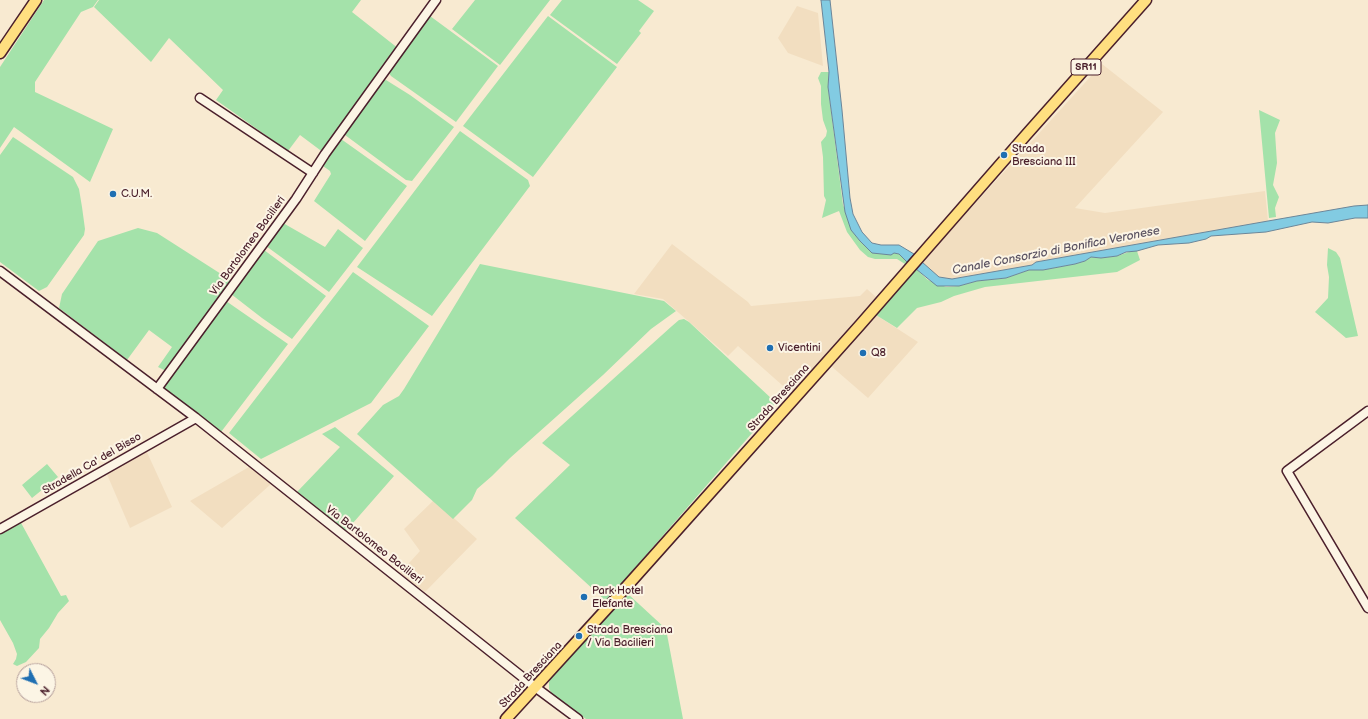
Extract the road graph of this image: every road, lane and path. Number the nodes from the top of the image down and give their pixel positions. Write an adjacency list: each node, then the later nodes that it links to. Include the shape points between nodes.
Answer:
1 (36, 0): 4 (main road)
2 (436, 0): 6 (street, Via Bartolomeo Bacilieri)
3 (1146, 0): 13 (main road, Strada Bresciana / SR11)
4 (0, 54)
5 (200, 98): 6 (street)
6 (313, 173): 8 (street, Via Bartolomeo Bacilieri)
7 (0, 271): 8 (street, Via Bartolomeo Bacilieri)
8 (157, 389): 10 (street, Via Bartolomeo Bacilieri)
9 (1368, 411): 12 (street, via 1287,471)
10 (196, 418): 11 (street, Stradella Ca' del Bisso); 13 (street, Via Bartolomeo Bacilieri)
11 (0, 529)
12 (1368, 608)
13 (536, 687): 14 (main road, Strada Bresciana); 15 (street, Via Bartolomeo Bacilieri)
14 (506, 719)
15 (578, 719)

